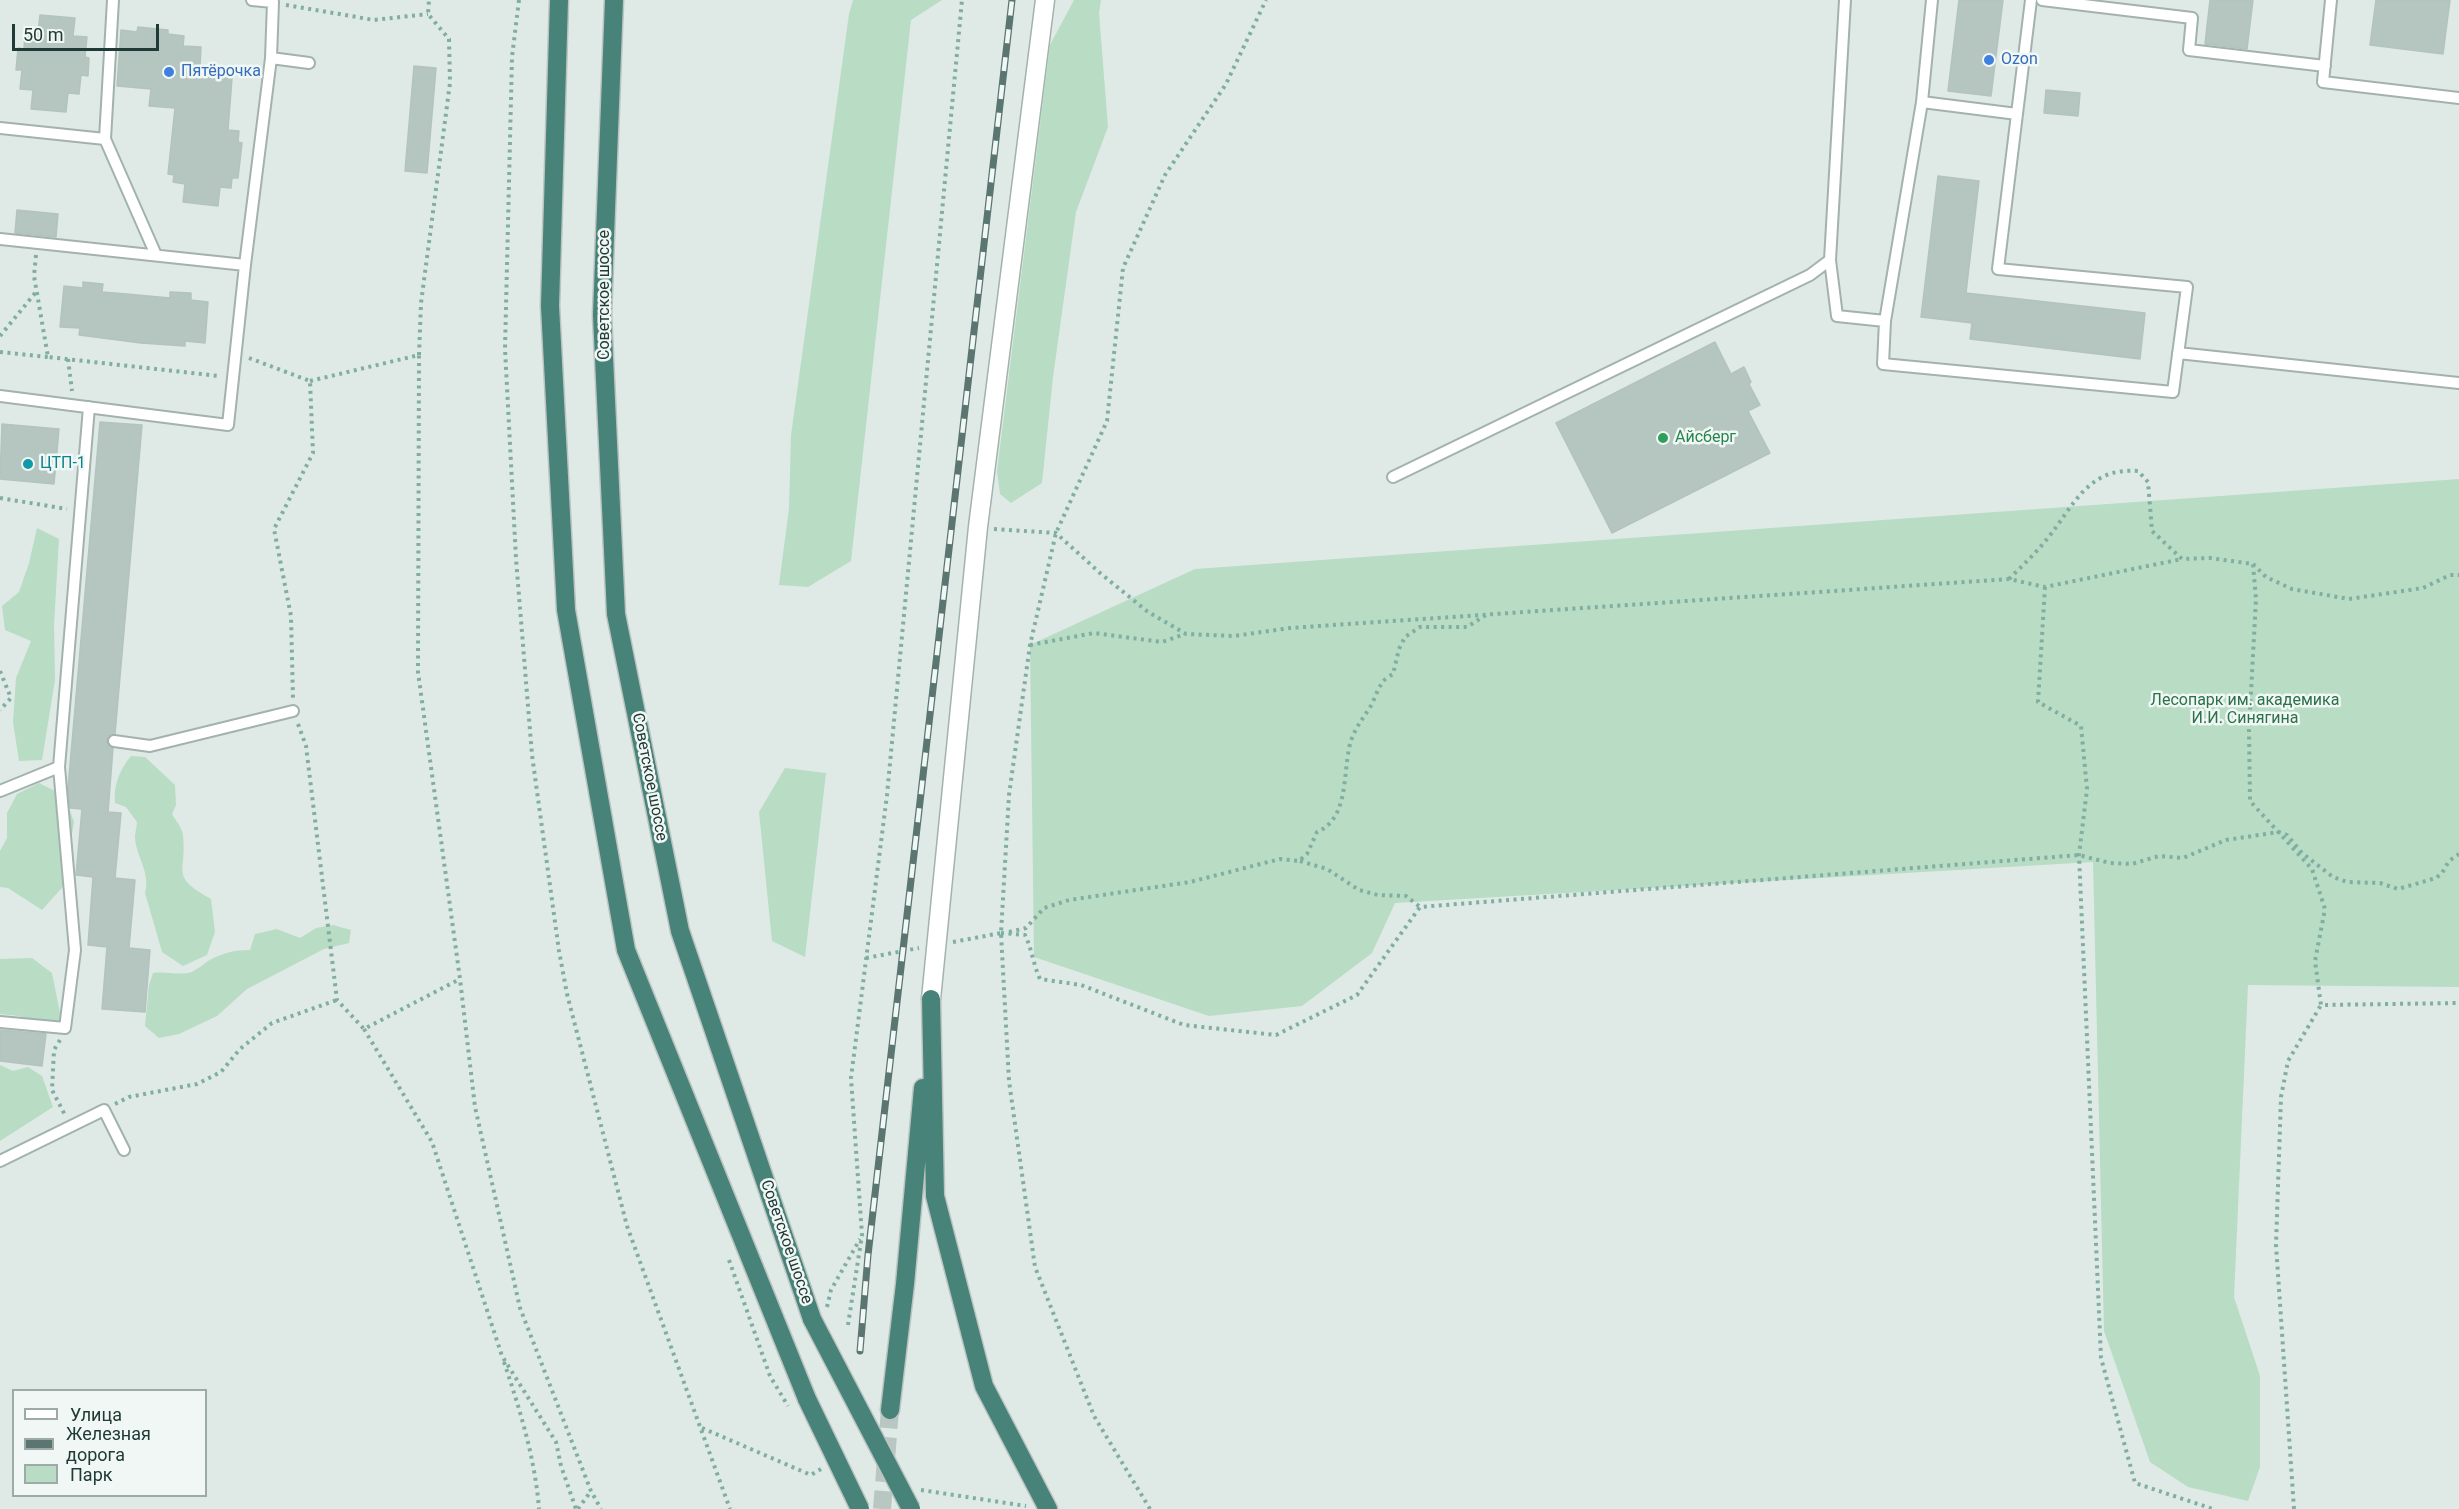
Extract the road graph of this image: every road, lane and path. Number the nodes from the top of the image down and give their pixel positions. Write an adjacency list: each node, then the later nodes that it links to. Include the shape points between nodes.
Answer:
1 (113, 0): 24 (lane)
2 (252, 0): 15 (lane)
3 (429, 0): 16 (path)
4 (519, 0): 89 (path, via 512,57 505,349 532,755 567,994 627,1226)
5 (559, 0): 97 (highway, bridge, via 550,306 566,610 626,950 807,1400)
6 (614, 0): 98 (highway, Советское шоссе, bridge, via 602,315 616,614 680,931 812,1319)
7 (962, 0): 82 (path, via 887,795 851,1078)
8 (1045, 0): 48 (street)
9 (1266, 0): 49 (path, via 1226,84 1165,175 1123,268 1107,421)
10 (1845, 0): 28 (lane)
11 (1932, 0): 21 (lane)
12 (2031, 0): 22 (lane)
13 (2042, 0): 19 (lane, via 2192,18 2189,50)
14 (2331, 0): 19 (lane)
15 (273, 2): 16 (path, via 374,20); 17 (lane)
16 (428, 14): 36 (path, via 449,39 450,83 421,303)
17 (271, 58): 18 (lane); 29 (lane)
18 (309, 63)
19 (2325, 66): 20 (lane, via 2323,82)
20 (2459, 98)
21 (1922, 102): 22 (lane); 31 (lane)
22 (2017, 114): 34 (lane, via 1998,269 2187,287)
23 (0, 128): 24 (lane)
24 (105, 139): 27 (lane)
25 (0, 239): 26 (lane)
26 (37, 243): 27 (lane); 30 (path)
27 (156, 255): 29 (lane)
28 (1830, 260): 31 (lane, via 1837,316); 45 (lane, via 1810,275)
29 (245, 266): 35 (lane)
30 (37, 292): 32 (path); 37 (path)
31 (1885, 321): 34 (lane, via 1883,364 2173,392)
32 (0, 336)
33 (0, 352): 37 (path)
34 (2178, 353): 41 (lane)
35 (237, 354): 39 (lane); 40 (path)
36 (419, 355): 40 (path); 70 (path, via 418,672)
37 (48, 357): 38 (path)
38 (69, 359): 39 (path); 43 (path)
39 (234, 378): 44 (lane, via 228,425)
40 (310, 381): 60 (path, via 313,453 274,529 291,616)
41 (2459, 383)
42 (0, 396): 43 (lane)
43 (74, 405): 44 (lane)
44 (89, 407): 47 (lane)
45 (1393, 477)
46 (0, 498): 47 (path)
47 (80, 511): 62 (lane, via 67,737)
48 (978, 527): 49 (path); 71 (street)
49 (1056, 533): 56 (path, via 1148,612); 57 (path)
50 (2182, 560): 51 (path, via 2210,558); 53 (path, via 2151,531 2148,482 2138,471 2124,470 2099,478 2078,495 2049,537); 54 (path)
51 (2253, 564): 52 (path, via 2266,578 2292,589 2349,599 2423,588 2450,575); 64 (path, via 2256,599 2249,730 2250,801)
52 (2459, 575)
53 (2009, 579): 54 (path); 55 (path)
54 (2044, 587): 66 (path, via 2038,702 2081,726 2087,789)
55 (1486, 615): 56 (path, via 1290,628 1234,636); 67 (path, via 1467,627 1420,627 1405,637 1393,674 1382,682 1355,729 1345,786 1335,816 1327,828 1317,832 1307,854)
56 (1186, 634): 57 (path, via 1162,642 1094,633)
57 (1030, 645): 69 (path, via 1009,795)
58 (0, 671): 59 (path, via 11,698)
59 (0, 710)
60 (293, 711): 61 (lane, via 150,746); 72 (path, via 306,746)
61 (114, 741)
62 (59, 767): 63 (lane); 76 (lane, via 75,950)
63 (0, 791)
64 (2279, 832): 65 (path, via 2333,877 2398,889 2436,878 2448,861); 66 (path, via 2226,840 2183,858 2159,856 2132,864); 74 (path, via 2312,868 2325,909 2315,961)
65 (2459, 854)
66 (2079, 855): 68 (path); 101 (path, via 2101,1358 2135,1483)
67 (1299, 861): 68 (path, via 1327,868 1359,891 1406,896); 69 (path, via 1280,859 1190,882 1069,900 1044,908 1026,928)
68 (1420, 907): 69 (path, via 1357,995 1276,1035 1184,1024 1081,985 1040,979 1025,935)
69 (1001, 933): 100 (path, via 1009,1081 1035,1267 1094,1416)
70 (460, 979): 77 (path); 91 (path, via 475,1107 520,1308)
71 (931, 999): 87 (highway); 99 (highway, via 935,1196 984,1386)
72 (337, 1000): 77 (path); 78 (path, via 272,1023 240,1049 221,1072 197,1084 129,1097)
73 (2459, 1003): 74 (path)
74 (2321, 1005): 102 (path, via 2289,1061 2281,1097 2276,1245)
75 (0, 1022): 76 (lane)
76 (65, 1028): 79 (path, via 54,1050 52,1090)
77 (364, 1029): 86 (path, via 432,1142)
78 (104, 1110): 79 (lane); 80 (lane)
79 (70, 1126): 81 (lane)
80 (124, 1150)
81 (0, 1161)
82 (862, 1235): 84 (path); 85 (path)
83 (726, 1252): 88 (path, via 770,1376)
84 (831, 1290)
85 (848, 1325)
86 (502, 1356): 93 (path, via 522,1415 538,1486); 94 (path, via 556,1442)
87 (890, 1410)
88 (793, 1415)
89 (702, 1428): 90 (path, via 811,1476); 96 (path)
90 (821, 1469)
91 (591, 1491): 94 (path); 95 (path)
92 (932, 1492): 99 (path)
93 (539, 1509)
94 (577, 1509)
95 (601, 1509)
96 (729, 1509)
97 (860, 1509)
98 (911, 1509)
99 (1048, 1509)
100 (1150, 1509)
101 (2213, 1509)
102 (2294, 1509)

